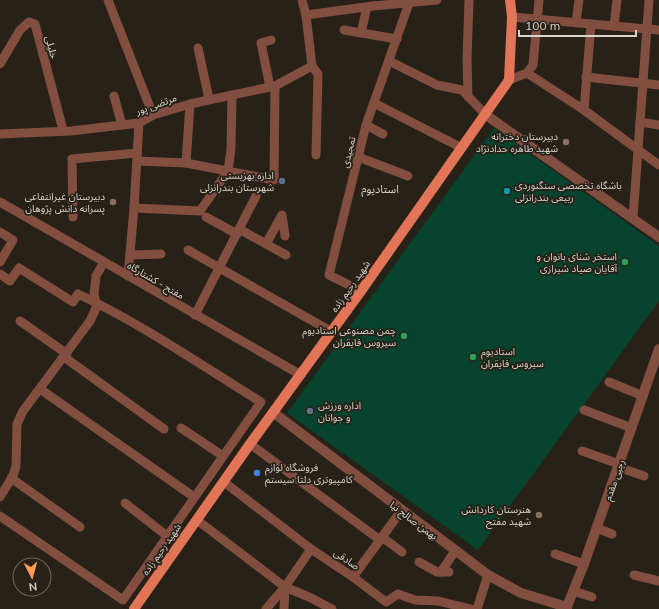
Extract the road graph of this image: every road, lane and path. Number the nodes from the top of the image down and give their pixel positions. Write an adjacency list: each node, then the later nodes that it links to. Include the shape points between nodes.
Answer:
1 (108, 0): 41 (street)
2 (302, 0): 12 (street)
3 (437, 0): 10 (street)
4 (469, 0): 36 (street)
5 (510, 0): 13 (main road)
6 (539, 0): 14 (street)
7 (579, 0): 15 (street)
8 (617, 0): 17 (street)
9 (649, 0): 18 (street)
10 (409, 2): 11 (street); 22 (street, تمجیدی)
11 (370, 4): 12 (street); 21 (street)
12 (306, 15): 27 (street)
13 (512, 17): 14 (street); 30 (main road)
14 (538, 20): 15 (street); 28 (street, via 534,65)
15 (576, 23): 16 (street)
16 (591, 24): 17 (street); 29 (street)
17 (614, 26): 18 (street)
18 (648, 29): 20 (street); 31 (street)
19 (344, 30): 21 (street)
20 (659, 30)
21 (361, 33): 22 (street)
22 (397, 39): 25 (street, تمجیدی)
23 (271, 40): 33 (street, via 262,42)
24 (198, 48): 37 (street)
25 (388, 62): 36 (street, via 437,85 462,90); 38 (street, تمجیدی)
26 (0, 64): 48 (street, خلیلی, via 20,30 28,22 35,24)
27 (312, 66): 33 (street, مرتضی پور); 53 (street, via 318,74)
28 (526, 73): 30 (street); 40 (street)
29 (586, 77): 31 (street); 40 (street)
30 (510, 80): 42 (main road, شهید رحیم زاده)
31 (644, 83): 32 (street); 43 (street)
32 (659, 85)
33 (273, 86): 34 (street, مرتضی پور); 58 (street, via 274,180)
34 (232, 95): 37 (street, مرتضی پور); 58 (street)
35 (114, 96): 45 (street)
36 (468, 97): 42 (street)
37 (209, 99): 39 (street, مرتضی پور)
38 (374, 103): 46 (street, تمجیدی); 51 (street)
39 (190, 104): 41 (street, مرتضی پور); 56 (street)
40 (584, 110): 52 (street)
41 (153, 115): 44 (street, مرتضی پور)
42 (486, 115): 51 (main road, شهید رحیم زاده); 65 (street)
43 (640, 122): 47 (street); 52 (street)
44 (139, 123): 45 (street, مرتضی پور); 55 (street)
45 (122, 125): 48 (street, مرتضی پور)
46 (366, 125): 50 (street); 54 (street, تمجیدی)
47 (659, 125)
48 (63, 130): 49 (street, مرتضی پور)
49 (0, 134)
50 (383, 134)
51 (462, 148): 80 (main road, شهید رحیم زاده)
52 (638, 150): 57 (street); 65 (street)
53 (316, 154)
54 (358, 156): 59 (street); 80 (street, تمجیدی, via 329,275)
55 (137, 157): 56 (street); 62 (street); 63 (street, via 72,159)
56 (186, 163): 58 (street)
57 (659, 165)
58 (228, 171): 62 (street, via 200,211)
59 (408, 176)
60 (256, 196): 66 (street)
61 (0, 202): 76 (street, مفتح - کشتارگاه)
62 (134, 208): 73 (street)
63 (73, 217)
64 (206, 217): 66 (street)
65 (633, 218): 69 (street)
66 (238, 231): 70 (street); 77 (street)
67 (0, 232): 75 (street, via 13,240)
68 (285, 236): 70 (street, via 282,215)
69 (659, 237)
70 (266, 244): 74 (street)
71 (188, 250): 77 (street)
72 (161, 254): 73 (street)
73 (130, 255): 79 (street)
74 (286, 255)
75 (0, 262)
76 (104, 262): 79 (street, مفتح - کشتارگاه); 81 (street, via 96,276)
77 (220, 267): 82 (street); 84 (street)
78 (0, 274): 81 (street, via 10,280 19,268 73,302 78,294)
79 (128, 276): 82 (street, مفتح - کشتارگاه)
80 (361, 291): 84 (main road, شهید رحیم زاده)
81 (96, 303): 86 (street, via 90,321); 98 (street, via 175,348 261,402)
82 (195, 315): 87 (street, مفتح - کشتارگاه)
83 (20, 321): 86 (street)
84 (332, 332): 87 (main road, شهید رحیم زاده)
85 (659, 349): 90 (street, رجبی مقدم)
86 (65, 355): 89 (street); 93 (street)
87 (301, 375): 92 (main road, شهید رحیم زاده)
88 (608, 382): 90 (street)
89 (40, 389): 101 (street, via 17,424 16,466); 104 (street)
90 (643, 396): 95 (street, رجبی مقدم)
91 (584, 410): 95 (street)
92 (274, 413): 96 (main road, شهید رحیم زاده); 106 (street, بهمن صالح نیا)
93 (164, 428)
94 (181, 428): 98 (street)
95 (632, 428): 99 (street, رجبی مقدم)
96 (250, 444): 102 (main road, شهید رحیم زاده); 113 (street)
97 (582, 451): 99 (street)
98 (223, 456): 104 (street)
99 (619, 466): 100 (street); 110 (street, رجبی مقدم)
100 (644, 476)
101 (11, 478): 103 (street); 109 (street)
102 (224, 482): 108 (main road, شهید رحیم زاده); 114 (street, صادقی)
103 (0, 497)
104 (194, 497): 112 (street)
105 (124, 503): 112 (street)
106 (402, 511): 113 (street); 115 (street, بهمن صالح نیا)
107 (0, 516): 112 (street, via 123,600)
108 (197, 520): 124 (street); 129 (main road, شهید رحیم زاده)
109 (80, 527)
110 (597, 528): 111 (street); 119 (street, رجبی مقدم)
111 (612, 534)
112 (167, 536)
113 (381, 538): 116 (street); 122 (street)
114 (311, 549): 122 (street, صادقی); 124 (street)
115 (455, 551): 118 (street, via 445,572 436,572); 121 (street, بهمن صالح نیا)
116 (402, 552)
117 (555, 554): 119 (street)
118 (419, 562)
119 (584, 564): 125 (street, رجبی مقدم)
120 (634, 575): 123 (street)
121 (488, 576): 128 (street, بهمن صالح نیا, via 521,593); 135 (street)
122 (354, 577): 127 (street, صادقی)
123 (659, 581)
124 (285, 587): 130 (street); 131 (street); 132 (street)
125 (573, 591): 126 (street); 128 (street, رجبی مقدم)
126 (592, 597)
127 (382, 598): 133 (street); 134 (street, via 386,602 398,594 415,600 438,601)
128 (566, 608)
129 (134, 609)
130 (266, 609)
131 (284, 609)
132 (332, 609)
133 (380, 609)
134 (471, 609)
135 (477, 609)

